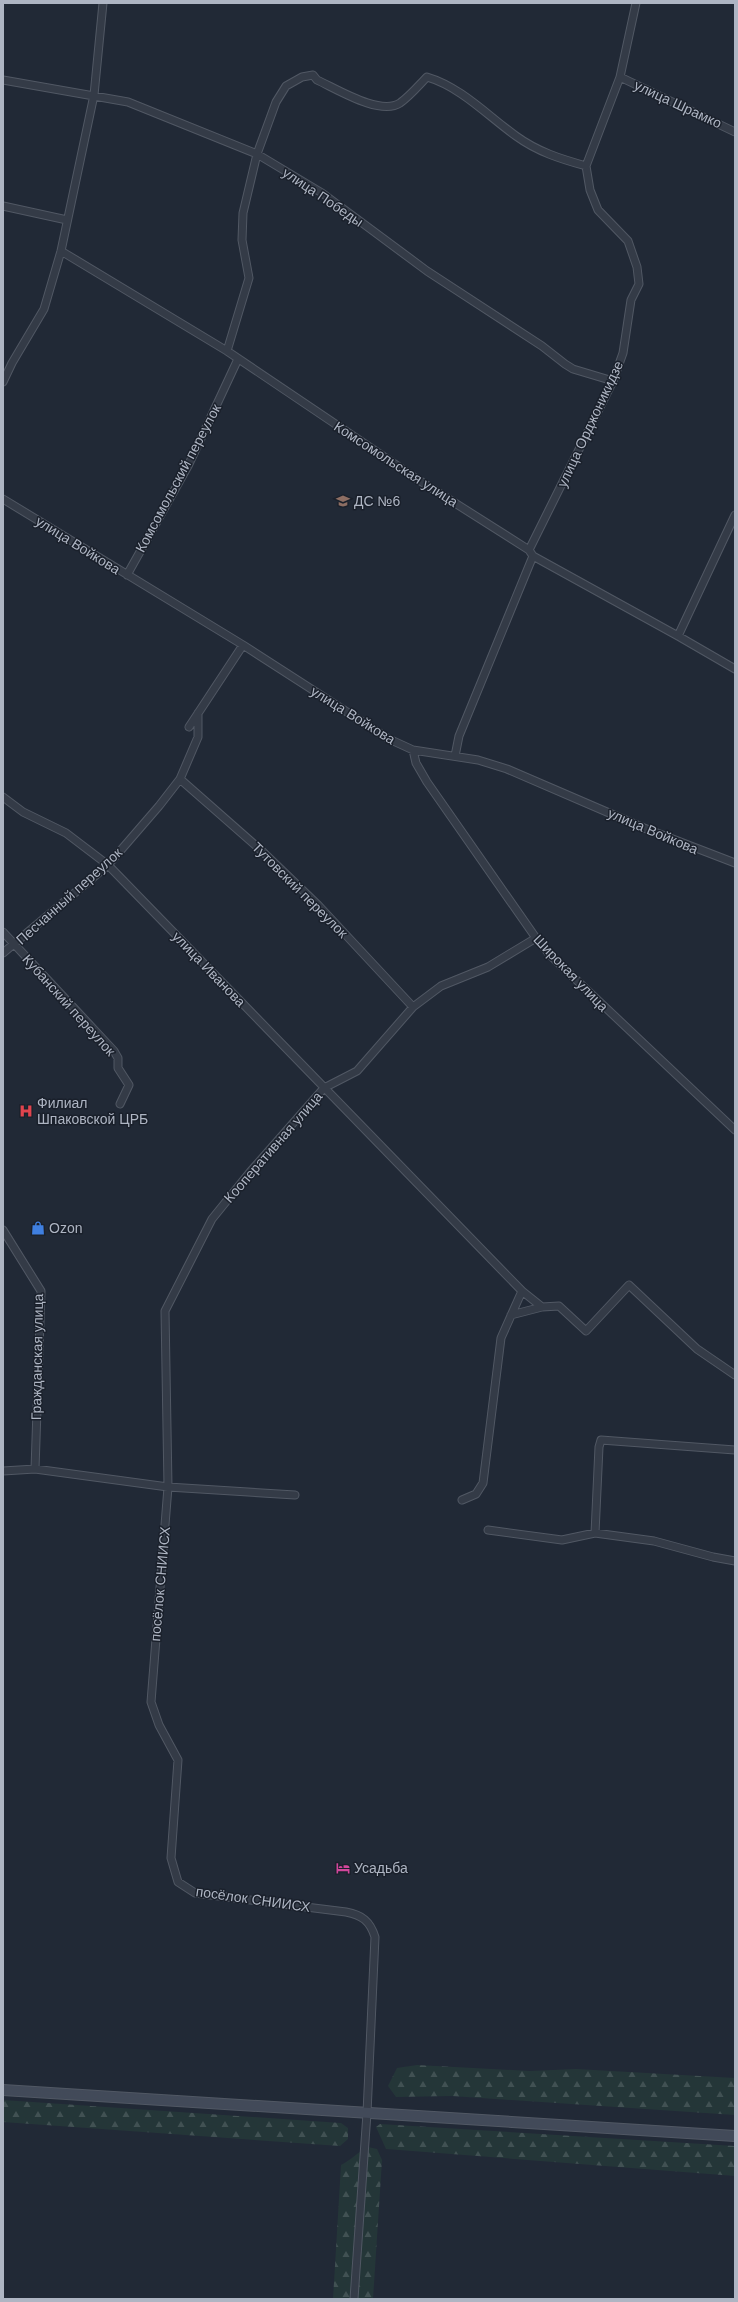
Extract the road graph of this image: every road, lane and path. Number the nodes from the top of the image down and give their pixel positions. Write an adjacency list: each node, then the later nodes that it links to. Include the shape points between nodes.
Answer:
1 (104, 3): 5 (street)
2 (636, 3): 3 (street)
3 (620, 77): 6 (street, улица Шрамко); 8 (street)
4 (3, 80): 5 (street, улица Победы)
5 (94, 95): 7 (street, улица Победы, via 128,102); 10 (street)
6 (735, 132)
7 (257, 154): 8 (street, via 276,102 286,86 302,77 313,75 317,80 382,107 399,104 427,77 444,83 472,101 517,137 552,157); 12 (street, via 243,214 242,240 249,278); 14 (street, улица Победы, via 322,193 427,271 542,346 565,364 573,369)
8 (586, 166): 14 (street, улица Орджоникидзе, via 590,190 598,210 628,241 637,267 639,284 631,300 623,353)
9 (3, 206): 10 (street)
10 (67, 220): 11 (street)
11 (61, 251): 12 (street, Комсомольская улица); 15 (street, via 44,309)
12 (226, 351): 13 (street, Комсомольская улица)
13 (238, 359): 18 (street, Комсомольская улица); 19 (street, Комсомольский переулок, via 188,466)
14 (613, 381): 18 (street, улица Орджоникидзе)
15 (3, 382)
16 (3, 499): 19 (street, улица Войкова)
17 (735, 515): 20 (street)
18 (531, 553): 20 (street, Комсомольская улица); 26 (street, улица Орджоникидзе, via 459,736)
19 (127, 575): 21 (street, улица Войкова)
20 (678, 636): 22 (street, Комсомольская улица)
21 (243, 645): 23 (street); 25 (street, улица Войкова, via 389,739)
22 (735, 669)
23 (198, 713): 24 (street); 27 (street, Песчанный переулок, via 198,738)
24 (189, 727)
25 (413, 750): 26 (street, улица Войкова); 32 (street, Широкая улица, via 416,763 427,782)
26 (455, 756): 29 (street, улица Войкова, via 507,769 650,831)
27 (180, 779): 30 (street, Песчанный переулок); 35 (street, Тутовский переулок, via 263,852 318,905)
28 (3, 797): 30 (street, улица Иванова, via 23,812 66,833)
29 (735, 863)
30 (108, 864): 33 (street, Песчанный переулок); 36 (street, улица Иванова)
31 (3, 932): 33 (street, Кубанский переулок)
32 (536, 938): 35 (street, Кооперативная улица, via 488,967 441,986); 38 (street, Широкая улица, via 581,986)
33 (14, 945): 34 (street, Песчанный переулок); 37 (street, Кубанский переулок, via 114,1051 118,1058 118,1068 129,1085)
34 (3, 953)
35 (413, 1007): 36 (street, Кооперативная улица, via 357,1071)
36 (324, 1088): 40 (street, улица Иванова); 42 (street, Кооперативная улица, via 212,1219)
37 (120, 1104)
38 (735, 1130)
39 (3, 1230): 46 (street, Гражданская улица, via 41,1291)
40 (522, 1291): 41 (street, улица Иванова); 43 (street)
41 (542, 1307): 43 (street); 44 (street, via 559,1306 586,1331 629,1285 697,1349)
42 (165, 1311): 48 (street, посёлок СНИИСХ)
43 (511, 1315): 50 (street, via 501,1338 483,1483 476,1494)
44 (735, 1375)
45 (735, 1450): 52 (street, via 601,1440)
46 (35, 1470): 47 (street); 48 (street)
47 (3, 1471)
48 (168, 1488): 49 (street); 55 (street, посёлок СНИИСХ, via 151,1702 159,1725 178,1760 171,1858 174,1873 178,1882 195,1893 346,1912 366,1919 375,1937)
49 (295, 1495)
50 (462, 1500)
51 (488, 1530): 52 (street, via 562,1540)
52 (594, 1533): 53 (street, via 654,1541)
53 (735, 1561)
54 (3, 2090): 55 (street)
55 (367, 2114): 56 (street); 57 (street, посёлок СНИИСХ)
56 (735, 2136)
57 (354, 2299)

